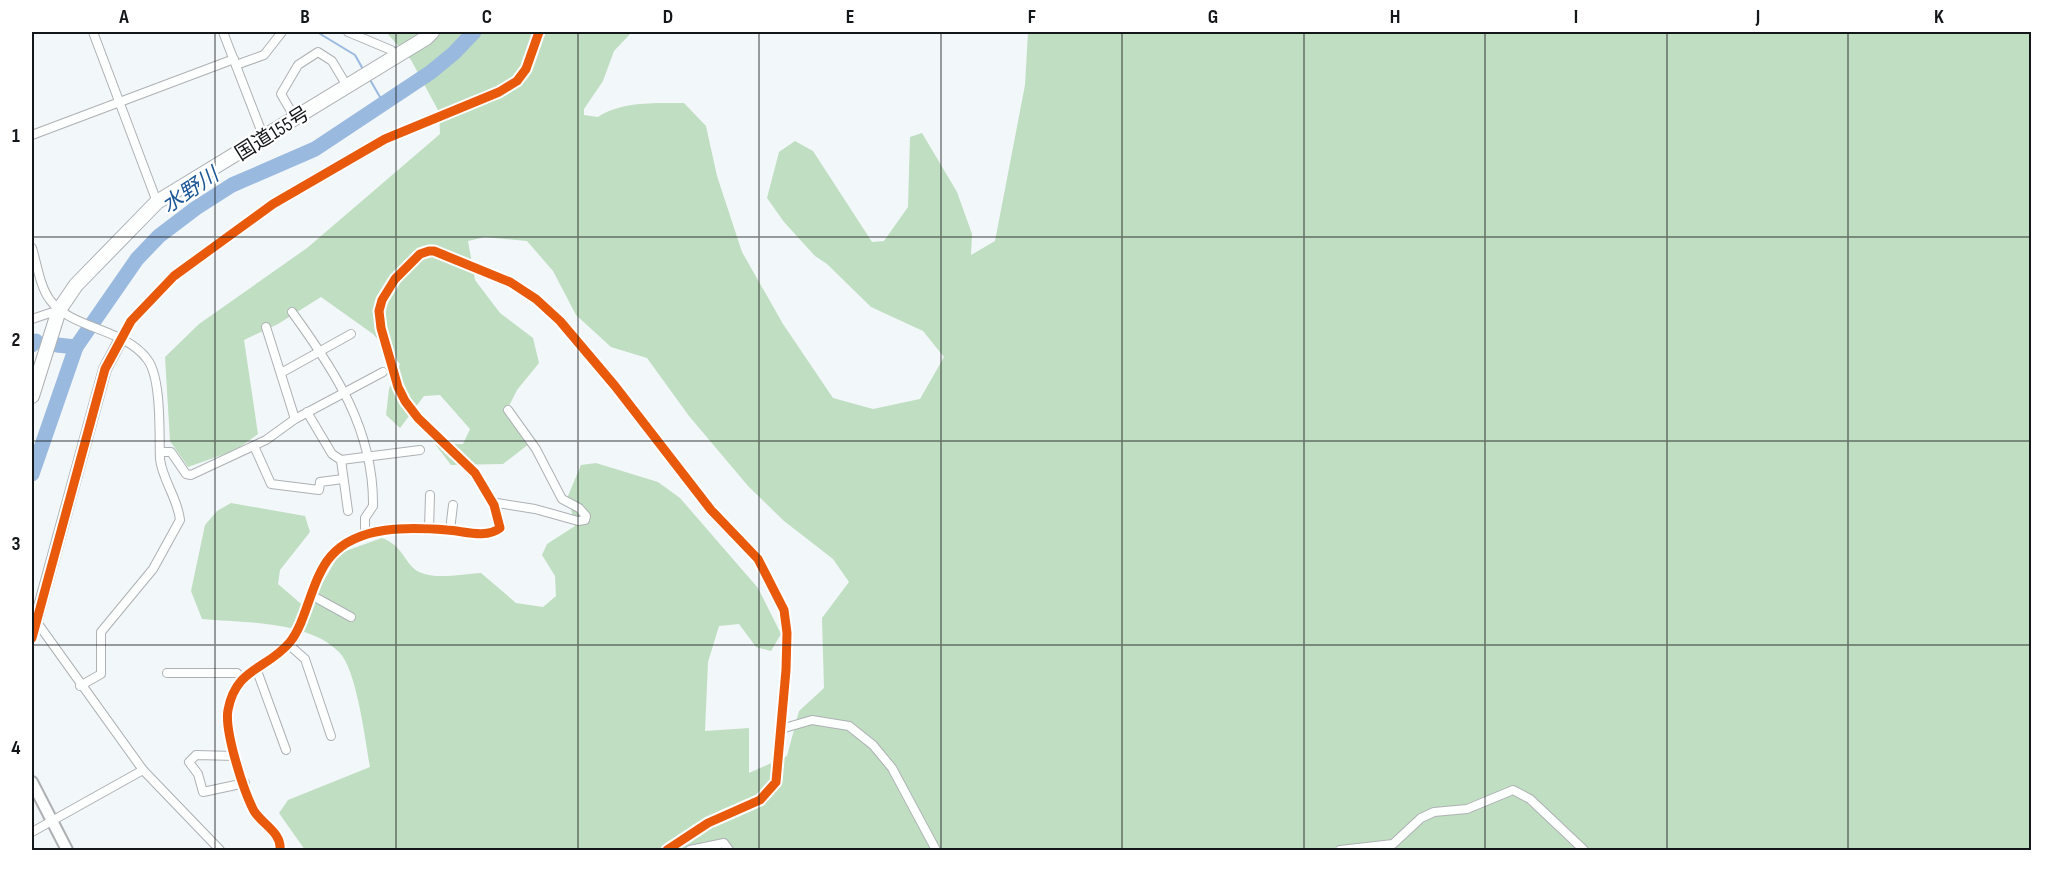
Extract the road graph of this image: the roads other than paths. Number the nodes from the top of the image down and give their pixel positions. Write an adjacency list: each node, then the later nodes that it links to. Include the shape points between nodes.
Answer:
1 (93, 32): 10 (street)
2 (223, 32): 8 (street)
3 (282, 32): 8 (street, via 264,55)
4 (348, 32): 7 (street, via 391,50)
5 (432, 32): 7 (highway, 国道155号)
6 (539, 32): 21 (street, via 526,69 517,81 385,139 273,204 169,280 131,321)
7 (396, 56): 9 (highway, 国道155号)
8 (235, 62): 10 (street); 13 (street)
9 (347, 86): 11 (highway, 国道155号); 11 (street, via 332,61 318,52 298,65 281,94)
10 (119, 102): 12 (street); 14 (street)
11 (295, 118): 13 (highway, 国道155号)
12 (32, 135)
13 (264, 138): 14 (highway, 国道155号)
14 (157, 202): 16 (highway, 国道155号, via 84,277)
15 (32, 248): 16 (street, via 49,299)
16 (63, 312): 18 (street); 21 (street); 26 (highway, 国道155号)
17 (292, 312): 22 (street)
18 (32, 319)
19 (266, 327): 24 (street)
20 (351, 334): 22 (street)
21 (121, 339): 32 (street, via 149,361 159,404); 45 (street, via 105,369)
22 (320, 351): 24 (street); 25 (street)
23 (383, 372): 25 (street)
24 (281, 373): 29 (street)
25 (345, 393): 28 (street); 33 (street)
26 (32, 396)
27 (508, 410): 38 (street, via 536,449 562,499 586,516 578,521 535,509)
28 (308, 412): 29 (street); 34 (street, via 332,454)
29 (295, 419): 30 (street)
30 (254, 446): 32 (street, via 191,475 186,474 171,452); 35 (street, via 271,484 319,490 320,482)
31 (420, 450): 33 (street)
32 (161, 452): 51 (street, via 160,460 180,520 153,569 101,632 101,674)
33 (369, 457): 34 (street); 42 (street, via 373,506 365,518)
34 (341, 460): 35 (street)
35 (343, 479): 39 (street)
36 (430, 495): 40 (street)
37 (453, 504): 41 (street)
38 (494, 505): 41 (street, via 501,522 490,534); 52 (street, via 475,473 405,401 381,328 379,311 386,293 420,254 429,251 510,282 536,298 560,321 711,510 762,565 784,610 787,633)
39 (348, 510)
40 (429, 529): 41 (street); 42 (street)
41 (450, 530)
42 (365, 535): 43 (street, via 332,556)
43 (311, 595): 44 (street); 47 (street)
44 (351, 616)
45 (36, 621): 46 (street); 51 (street)
46 (32, 638)
47 (288, 644): 48 (street); 53 (street, via 305,659)
48 (256, 668): 50 (street); 54 (street)
49 (167, 673): 50 (street, via 237,673)
50 (242, 678): 55 (street, via 228,710 227,724)
51 (80, 686): 56 (street)
52 (781, 729): 64 (street, via 776,782 768,794 708,823); 67 (street, via 812,720 849,726 873,745 892,768)
53 (331, 736)
54 (286, 750)
55 (235, 756): 58 (street); 58 (street, via 196,755 189,762 198,774 203,792)
56 (143, 770): 59 (street); 62 (street)
57 (32, 782): 59 (street)
58 (244, 783): 63 (street, via 259,818 279,837)
59 (52, 822): 60 (street); 61 (street)
60 (32, 832)
61 (67, 850)
62 (220, 850)
63 (280, 850)
64 (667, 850)
65 (690, 850): 66 (street, via 724,843)
66 (729, 850)
67 (936, 850)
68 (1340, 850): 69 (street, via 1393,844 1421,818 1434,812 1467,809 1513,790 1530,799)
69 (1584, 850)

